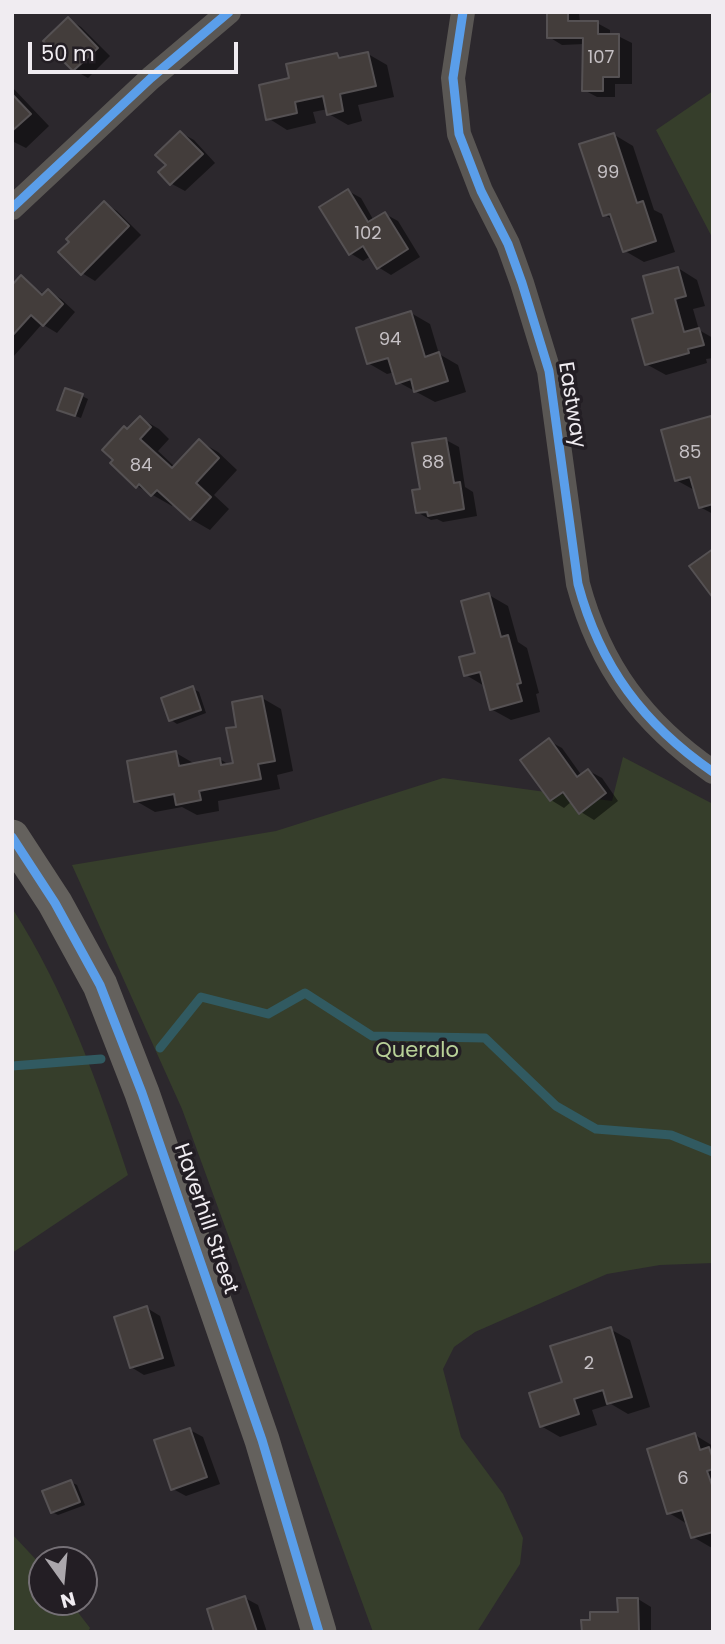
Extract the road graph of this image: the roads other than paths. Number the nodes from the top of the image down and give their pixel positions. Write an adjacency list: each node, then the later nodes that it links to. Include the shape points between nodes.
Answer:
1 (229, 12): 3 (street)
2 (463, 12): 4 (street, Eastway, via 453,78 459,134 508,244 549,371 584,604 617,678 641,710 685,753)
3 (12, 208)
4 (713, 772)
5 (12, 837): 6 (street, Haverhill Street, via 100,985 258,1428)
6 (319, 1632)

